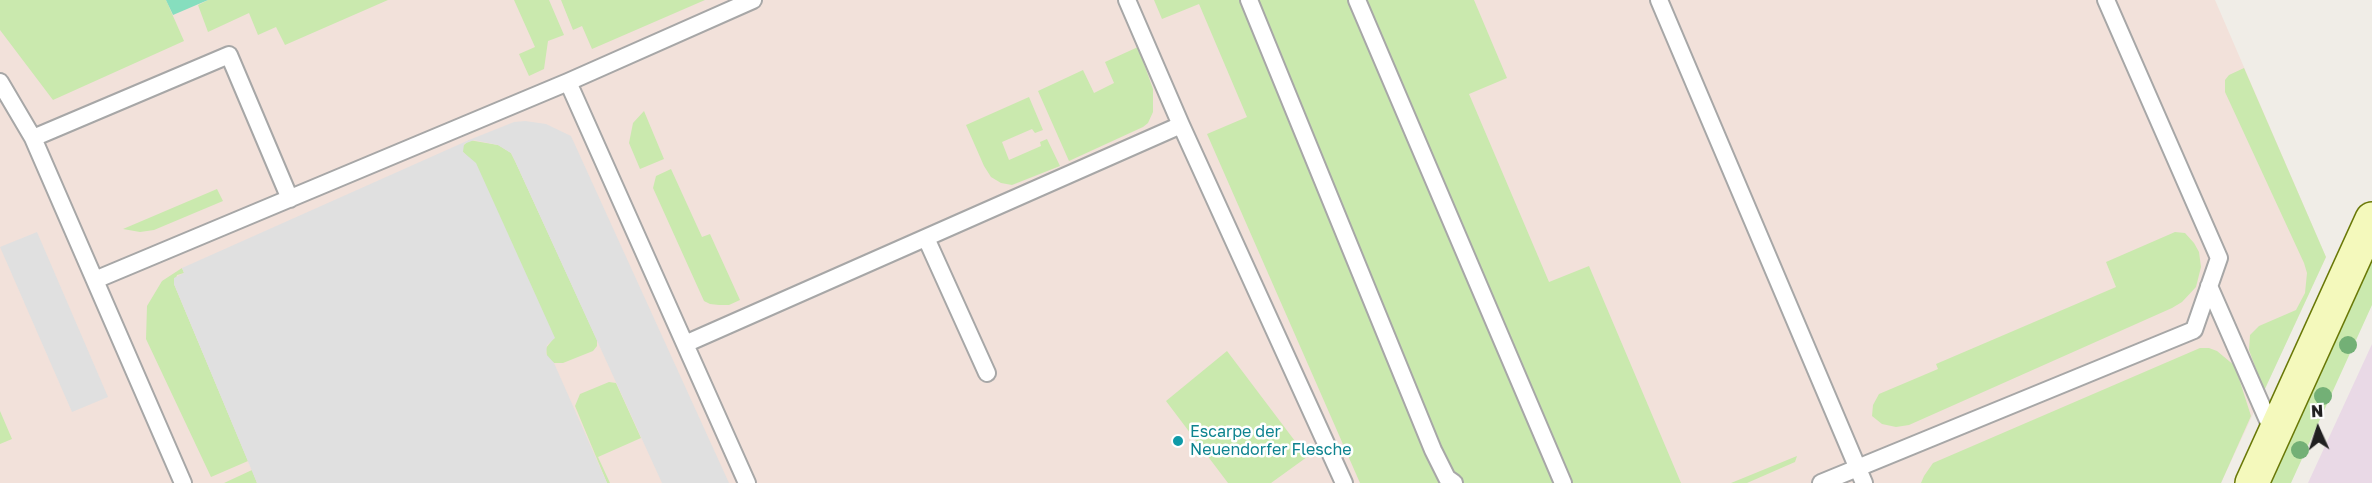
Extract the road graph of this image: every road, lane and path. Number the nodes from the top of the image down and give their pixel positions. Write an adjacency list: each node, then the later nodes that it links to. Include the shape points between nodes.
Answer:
1 (753, 0): 8 (lane)
2 (1127, 0): 9 (lane)
3 (1249, 0): 23 (lane, via 1432,450)
4 (1357, 0): 24 (lane)
5 (1659, 0): 19 (lane)
6 (2106, 0): 15 (lane, via 2219,258)
7 (0, 82): 10 (lane)
8 (568, 82): 11 (lane); 16 (lane)
9 (1181, 125): 13 (lane); 22 (lane)
10 (33, 138): 11 (lane, via 229,55); 14 (lane)
11 (290, 199): 14 (lane)
12 (2372, 219): 18 (street)
13 (926, 238): 16 (lane); 17 (lane)
14 (95, 280): 20 (lane)
15 (2209, 286): 18 (lane); 19 (lane, via 2194,330)
16 (685, 344): 21 (lane)
17 (987, 373)
18 (2274, 434): 27 (street)
19 (1857, 467): 25 (lane); 26 (lane)
20 (183, 483)
21 (747, 483)
22 (1344, 483)
23 (1454, 483)
24 (1563, 483)
25 (1821, 483)
26 (1864, 483)
27 (2252, 483)

